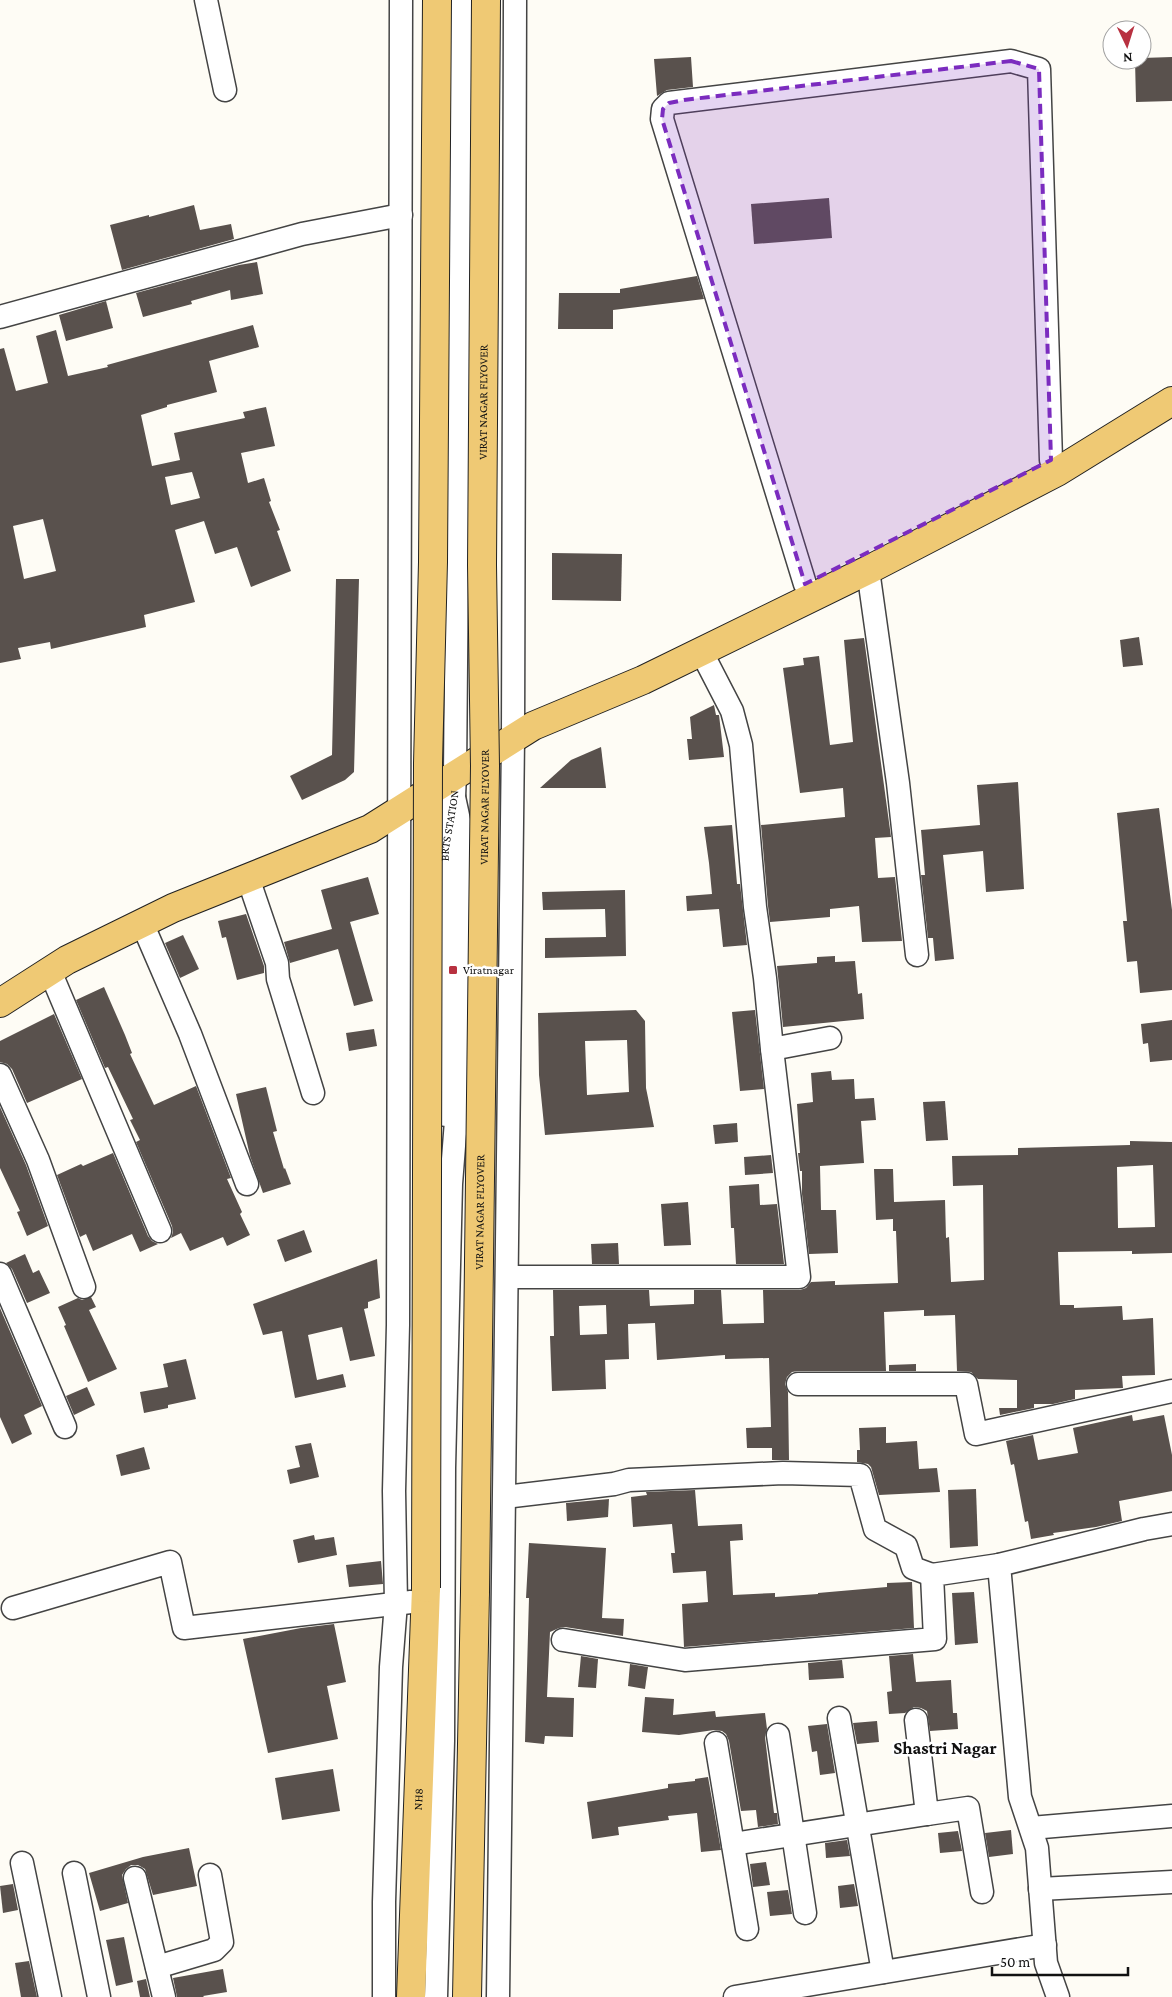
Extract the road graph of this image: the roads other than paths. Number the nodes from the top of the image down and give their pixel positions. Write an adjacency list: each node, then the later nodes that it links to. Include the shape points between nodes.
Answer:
1 (206, 0): 7 (street)
2 (401, 0): 8 (street)
3 (438, 0): 41 (main road, bridge, via 428,764)
4 (462, 0): 17 (street, BRTS STATION)
5 (486, 0): 43 (main road, VIRAT NAGAR FLYOVER, bridge, via 482,565 485,766)
6 (515, 0): 16 (street)
7 (225, 90)
8 (401, 215): 9 (street, via 302,234); 18 (street)
9 (0, 316)
10 (1172, 386): 12 (main road)
11 (1172, 401): 13 (main road, via 1057,472)
12 (1051, 460): 14 (main road); 14 (street, via 1039,69 1011,61 669,103 663,109 662,119)
13 (868, 570): 15 (main road); 21 (street, via 898,783)
14 (806, 584): 16 (main road, via 638,668 528,715)
15 (701, 651): 16 (main road, via 643,680 533,726); 26 (street, via 732,711 741,745 755,907)
16 (512, 731): 17 (main road); 31 (street)
17 (455, 776): 18 (main road); 78 (street, BRTS STATION, via 464,848 461,1058 451,1184)
18 (400, 803): 19 (main road, via 370,829); 23 (main road, via 167,894 60,947); 42 (street, via 398,1325 394,1491)
19 (248, 878): 20 (main road); 28 (street, via 277,963 278,979)
20 (142, 923): 22 (main road); 29 (street, via 190,1034)
21 (917, 955)
22 (50, 970): 24 (main road); 30 (street)
23 (0, 984)
24 (0, 1003)
25 (830, 1038): 26 (street)
26 (772, 1049): 31 (street, via 800,1277)
27 (0, 1075): 33 (street, via 38,1160)
28 (313, 1093)
29 (247, 1184)
30 (160, 1231)
31 (508, 1276): 37 (street)
32 (1, 1277): 36 (street)
33 (84, 1287)
34 (798, 1384): 35 (street, via 966,1384 976,1434)
35 (1172, 1391)
36 (65, 1427)
37 (505, 1498): 40 (street, via 629,1480 784,1473 860,1475 875,1530 906,1546 913,1568); 45 (street)
38 (1172, 1524): 39 (street)
39 (999, 1565): 40 (street); 58 (street, via 1020,1797)
40 (932, 1574): 46 (street, via 935,1639 685,1660)
41 (425, 1595): 42 (street); 53 (main road, NH8)
42 (396, 1603): 44 (street, via 184,1628 170,1562); 54 (street)
43 (474, 1603): 45 (street); 51 (main road)
44 (13, 1608)
45 (502, 1608): 52 (street)
46 (563, 1640)
47 (839, 1718): 57 (street)
48 (916, 1720): 55 (street)
49 (778, 1735): 59 (street)
50 (716, 1743): 60 (street)
51 (471, 1769): 52 (street); 79 (main road)
52 (501, 1771): 80 (street)
53 (418, 1790): 54 (street); 77 (main road, NH8)
54 (388, 1791): 76 (street)
55 (926, 1814): 57 (street); 67 (street, via 968,1808)
56 (1172, 1816): 58 (street)
57 (858, 1824): 59 (street); 72 (street)
58 (1030, 1828): 66 (street, via 1037,1848)
59 (792, 1834): 60 (street); 68 (street)
60 (733, 1844): 69 (street)
61 (22, 1863): 73 (street)
62 (74, 1873): 74 (street)
63 (210, 1875): 71 (street, via 222,1942 214,1950)
64 (135, 1878): 71 (street)
65 (1172, 1882): 66 (street)
66 (1040, 1889): 70 (street)
67 (982, 1892)
68 (805, 1913)
69 (747, 1929)
70 (1045, 1945): 72 (street); 82 (street, via 1046,1963)
71 (157, 1967): 75 (street)
72 (884, 1972): 81 (street)
73 (50, 1997)
74 (99, 1997)
75 (164, 1997)
76 (384, 1997)
77 (411, 1997)
78 (436, 1997)
79 (467, 1997)
80 (498, 1997)
81 (735, 1997)
82 (1058, 1997)

